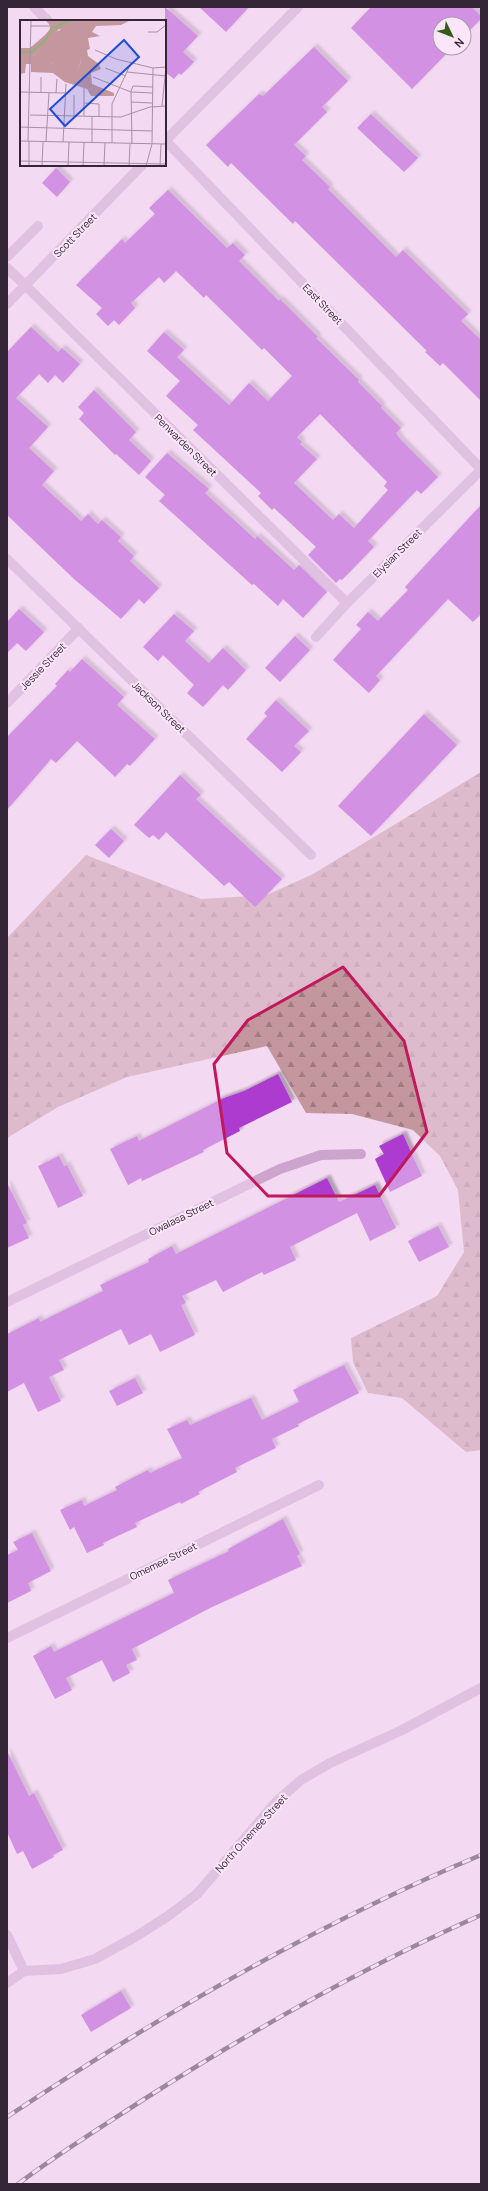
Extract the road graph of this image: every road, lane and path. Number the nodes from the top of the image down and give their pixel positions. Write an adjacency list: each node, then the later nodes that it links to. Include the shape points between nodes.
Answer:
1 (34, 7): 3 (street)
2 (298, 7): 4 (street)
3 (47, 20)
4 (166, 139)
5 (166, 141): 12 (street, East Street)
6 (141, 166): 10 (street, Scott Street)
7 (38, 226): 8 (street)
8 (7, 257)
9 (7, 268): 10 (street, Penwarden Street)
10 (26, 286): 11 (street, Scott Street); 14 (street, Penwarden Street)
11 (7, 304)
12 (481, 470): 14 (street, Elysian Street)
13 (7, 559): 15 (street, Jackson Street)
14 (347, 603): 16 (street, Elysian Street)
15 (79, 628): 17 (street, Jessie Street); 18 (street, Jackson Street)
16 (316, 637)
17 (7, 703)
18 (311, 855)
19 (362, 1154): 20 (street, Owalasa Street, via 321,1155 280,1169)
20 (7, 1302)
21 (319, 1485): 22 (street, Omemee Street)
22 (7, 1638)
23 (481, 1688): 25 (street, North Omemee Street, via 301,1780 277,1801 197,1894 141,1932 95,1959 61,1969)
24 (7, 1935): 25 (street)
25 (24, 1971): 26 (street)
26 (7, 1983)

